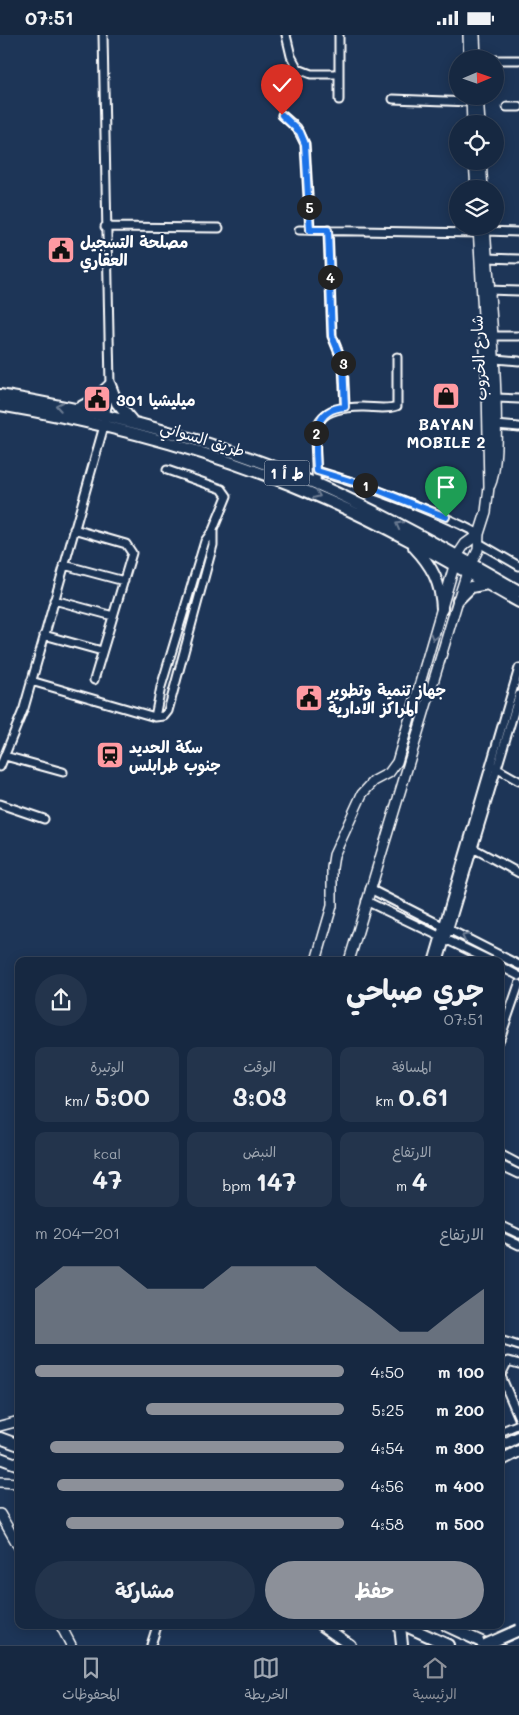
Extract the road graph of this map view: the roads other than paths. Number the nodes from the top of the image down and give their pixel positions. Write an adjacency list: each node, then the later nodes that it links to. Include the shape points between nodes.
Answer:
1 (103, 35): 17 (street)
2 (286, 35): 10 (street, via 293,63 298,69)
3 (339, 35): 10 (street)
4 (468, 35): 6 (main road)
5 (475, 35): 7 (main road)
6 (469, 50)
7 (476, 50)
8 (504, 60): 9 (street)
9 (519, 61)
10 (339, 74): 13 (street)
11 (449, 98): 12 (street)
12 (393, 99)
13 (339, 100)
14 (508, 107): 15 (street)
15 (519, 107)
16 (282, 115): 21 (street, via 300,132 305,144)
17 (106, 227): 18 (street); 36 (street)
18 (219, 229)
19 (449, 229): 22 (street)
20 (299, 230): 21 (street)
21 (310, 230): 22 (street)
22 (328, 230): 42 (street, via 332,336 343,363)
23 (504, 231): 24 (street)
24 (519, 232)
25 (481, 235): 37 (main road, شارع الخروب)
26 (482, 235): 27 (main road, شارع الخروب)
27 (487, 258): 28 (street); 29 (main road, شارع الخروب)
28 (519, 259)
29 (489, 290): 30 (street); 31 (main road, شارع الخروب)
30 (519, 291)
31 (492, 336): 32 (street); 34 (main road, شارع الخروب)
32 (519, 336)
33 (397, 357): 42 (street, via 397,406)
34 (495, 359): 35 (street); 37 (main road, شارع الخروب)
35 (519, 361)
36 (110, 385): 43 (highway); 44 (street); 45 (highway, via 122,411)
37 (492, 387): 39 (main road, شارع الخروب); 52 (main road, شارع الخروب)
38 (0, 395): 43 (highway, طريق السواني / ط أ 1, one-way to 38)
39 (496, 398): 40 (street); 46 (main road, شارع الخروب)
40 (519, 399)
41 (0, 405): 44 (highway, طريق السواني / ط أ 1)
42 (345, 407): 49 (street, via 329,411 318,423)
43 (77, 409): 44 (highway, طريق السواني / ط أ 1)
44 (105, 421): 45 (highway, طريق السواني / ط أ 1); 50 (highway, طريق السواني / ط أ 1); 53 (street)
45 (138, 424): 50 (highway, طريق السواني / ط أ 1, via 225,450)
46 (496, 425): 47 (street); 52 (main road, شارع الخروب, via 495,475)
47 (519, 427)
48 (167, 470): 54 (street, via 225,490 227,496)
49 (317, 471): 51 (street); 56 (street, via 418,505)
50 (297, 482): 51 (highway, طريق السواني / ط أ 1); 55 (highway, طريق السواني / ط أ 1, one-way to 55)
51 (316, 484): 57 (highway, طريق السواني / ط أ 1, one-way to 51, via 382,516)
52 (489, 487): 56 (main road, شارع الخروب)
53 (74, 529): 58 (street); 61 (street, via 129,546 131,556)
54 (213, 530): 77 (street, via 205,541); 77 (street, via 213,545 168,711 164,716)
55 (404, 538): 57 (highway, طريق السواني / ط أ 1); 67 (highway, via 437,577)
56 (479, 539): 57 (main road, via 465,544); 59 (street); 60 (main road, شارع الخروب)
57 (456, 561): 60 (highway, طريق السواني / ط أ 1); 67 (main road)
58 (64, 565): 61 (street); 64 (street)
59 (519, 566)
60 (469, 568): 62 (highway, طريق السواني / ط أ 1); 63 (highway, طريق السواني / ط أ 1); 65 (main road, شارع الخروب)
61 (124, 581): 68 (street)
62 (487, 584): 65 (highway, via 471,587); 66 (highway, طريق السواني / ط أ 1)
63 (519, 591)
64 (54, 600): 68 (street); 69 (street)
65 (458, 600): 76 (main road, شارع الخروب)
66 (519, 603)
67 (442, 609): 75 (main road, one-way to 75)
68 (113, 616): 70 (street)
69 (44, 635): 70 (street); 73 (street)
70 (102, 651): 72 (street)
71 (519, 668): 80 (street)
72 (94, 680)
73 (31, 681): 77 (street); 78 (street)
74 (519, 695): 80 (street)
75 (414, 706): 76 (main road); 91 (main road, via 397,762 389,773 362,793 334,855 332,906)
76 (426, 711): 87 (main road, شارع الخروب)
77 (155, 717)
78 (5, 756): 79 (street); 81 (street)
79 (0, 767)
80 (494, 767): 82 (street); 85 (street)
81 (63, 772)
82 (519, 781)
83 (0, 804): 84 (street)
84 (44, 819)
85 (471, 847): 86 (street); 89 (street)
86 (519, 873)
87 (370, 889): 88 (main road, شارع الخروب); 89 (street)
88 (366, 901): 90 (street); 92 (main road, شارع الخروب)
89 (446, 927): 90 (street); 97 (street, one-way to 89)
90 (443, 937): 93 (street); 94 (street); 95 (street)
91 (317, 957)
92 (350, 957)
93 (434, 957)
94 (440, 957)
95 (483, 957)
96 (504, 957): 98 (street, one-way to 96)
97 (504, 957)
98 (519, 965)
99 (504, 968): 100 (street)
100 (519, 976)
101 (519, 984): 102 (street)
102 (504, 1027)
103 (504, 1156): 104 (street)
104 (519, 1164)
105 (504, 1167): 106 (street)
106 (519, 1174)
107 (504, 1227): 108 (street)
108 (519, 1234)
109 (504, 1238): 110 (street)
110 (519, 1245)
111 (504, 1341): 112 (street)
112 (519, 1347)
113 (519, 1364): 114 (street, via 508,1361)
114 (504, 1368)
115 (504, 1384): 116 (street)
116 (519, 1417)
117 (15, 1422): 119 (main road)
118 (519, 1424): 120 (street)
119 (0, 1427)
120 (504, 1430)
121 (519, 1437): 124 (highway)
122 (0, 1438): 123 (highway)
123 (15, 1444)
124 (504, 1444)
125 (519, 1451): 127 (highway)
126 (0, 1458): 128 (highway)
127 (504, 1459)
128 (15, 1464)
129 (0, 1482): 130 (main road)
130 (15, 1483)
131 (0, 1514): 132 (main road)
132 (15, 1540)
133 (63, 1629): 140 (main road)
134 (156, 1629): 141 (street)
135 (327, 1629): 142 (highway)
136 (400, 1629): 143 (highway)
137 (413, 1629): 144 (highway)
138 (453, 1629): 145 (highway)
139 (519, 1630): 145 (highway, bridge)
140 (71, 1645)
141 (151, 1645)
142 (350, 1645)
143 (402, 1645)
144 (448, 1645)
145 (487, 1645)

